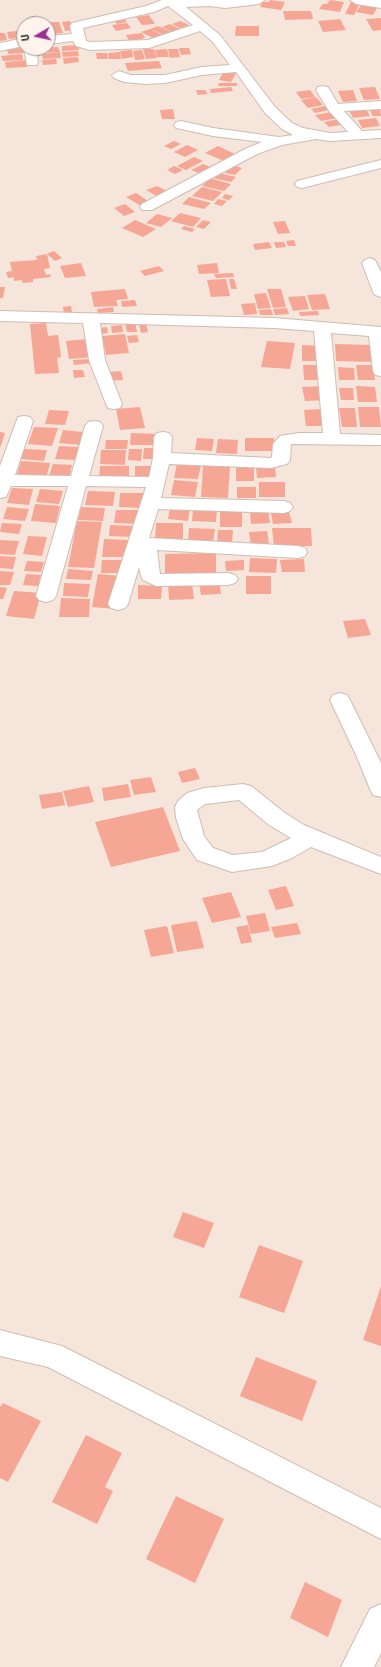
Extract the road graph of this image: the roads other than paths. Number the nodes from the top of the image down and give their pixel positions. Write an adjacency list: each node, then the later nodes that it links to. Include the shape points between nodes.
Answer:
1 (259, 0): 3 (street, via 225,4)
2 (356, 0): 4 (street)
3 (171, 2): 5 (street); 6 (street, via 76,26)
4 (381, 4)
5 (201, 26): 6 (street, via 149,44 90,46 80,43); 12 (street, via 216,38)
6 (78, 37): 7 (street)
7 (56, 39)
8 (16, 44): 9 (street)
9 (0, 47)
10 (31, 56): 11 (street)
11 (32, 62)
12 (240, 68): 13 (street, via 202,71 165,79 129,79); 19 (street, via 270,110 287,126 299,132)
13 (118, 75)
14 (323, 90): 16 (street)
15 (381, 105): 16 (street)
16 (334, 108): 20 (street)
17 (181, 125): 21 (street, via 220,134)
18 (381, 134): 20 (street)
19 (318, 135): 20 (street); 21 (street)
20 (359, 136)
21 (279, 141): 24 (street, via 252,151)
22 (381, 164): 23 (street)
23 (302, 184)
24 (147, 207)
25 (370, 263): 26 (street)
26 (381, 292)
27 (0, 316): 28 (street)
28 (91, 320): 29 (street, via 207,320); 32 (street, via 97,360)
29 (322, 327): 30 (street); 36 (street)
30 (379, 332): 31 (street)
31 (381, 371)
32 (114, 404)
33 (24, 421): 41 (street)
34 (94, 426): 39 (street)
35 (163, 437): 38 (street)
36 (332, 438): 37 (street); 38 (street, via 286,440 282,444 282,460 277,463)
37 (381, 440)
38 (162, 458): 40 (street)
39 (79, 481): 40 (street); 41 (street); 47 (street)
40 (155, 482): 42 (street)
41 (1, 485)
42 (150, 503): 43 (street); 44 (street)
43 (284, 507)
44 (142, 543): 45 (street); 46 (street, via 150,576 156,580); 48 (street)
45 (298, 552)
46 (228, 579)
47 (46, 596)
48 (118, 604)
49 (340, 700): 50 (street)
50 (381, 790)
51 (310, 837): 51 (street, via 264,860 232,864 205,854 194,840 186,807 195,799 204,796 243,792 276,818); 52 (street)
52 (381, 866)
53 (0, 1343): 54 (street, via 52,1356)
54 (381, 1524)
55 (381, 1620): 56 (street)
56 (357, 1667)

